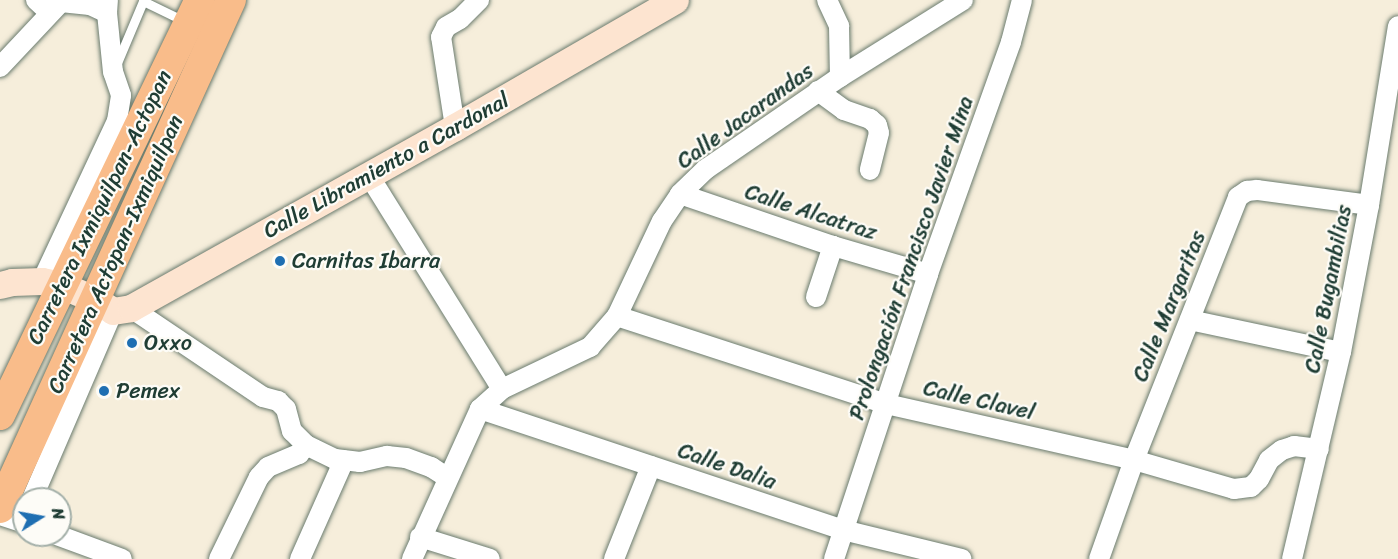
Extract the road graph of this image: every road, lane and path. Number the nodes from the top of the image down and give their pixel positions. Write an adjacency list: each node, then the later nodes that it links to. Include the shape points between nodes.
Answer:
1 (231, 0): 26 (main road, Carretera Actopan-Ixmiquilpan)
2 (479, 0): 16 (street, via 446,27 441,37)
3 (675, 0): 16 (street, Calle Libramiento a Cardonal)
4 (827, 0): 14 (street, via 839,26)
5 (963, 0): 14 (street, Calle Jacarandas)
6 (1022, 0): 22 (street, Prolongación Francisco Javier Mina, via 1011,42)
7 (143, 1): 10 (lane); 13 (lane)
8 (53, 4): 9 (street); 12 (street)
9 (107, 6): 13 (street)
10 (194, 11): 23 (main road, Carretera Ixmiquilpan-Actopan)
11 (1398, 26): 20 (street, Calle Bugambilias)
12 (2, 62)
13 (113, 72): 23 (street, via 121,95 117,121)
14 (840, 77): 15 (street, Calle Jacarandas)
15 (819, 91): 17 (street, via 844,110 877,124 879,133); 19 (street, Calle Jacarandas, via 706,168)
16 (455, 127): 18 (street, Calle Libramiento a Cardonal)
17 (870, 170)
18 (368, 174): 26 (street, Calle Libramiento a Cardonal); 30 (street)
19 (680, 194): 21 (street, Calle Alcatraz); 27 (street, Calle Jacarandas, via 662,221)
20 (1369, 205): 28 (street, Calle Margaritas, via 1247,191 1238,197); 29 (street, Calle Bugambilias)
21 (832, 246): 22 (street, Calle Alcatraz); 25 (street)
22 (928, 274): 31 (street, Prolongación Francisco Javier Mina)
23 (52, 283): 24 (street); 26 (street); 33 (main road, Carretera Ixmiquilpan-Actopan)
24 (0, 285)
25 (816, 297)
26 (113, 306): 34 (street, via 263,397 278,401 286,409 292,431); 40 (main road, Carretera Actopan-Ixmiquilpan); 41 (street)
27 (617, 315): 30 (street, Calle Jacarandas, via 590,347); 31 (street, Calle Clavel)
28 (1190, 320): 29 (street); 37 (street, Calle Margaritas)
29 (1341, 352): 35 (street, Calle Bugambilias)
30 (502, 389): 32 (street, Calle Jacarandas)
31 (886, 404): 37 (street, Calle Clavel); 42 (street, Prolongación Francisco Javier Mina)
32 (480, 409): 38 (street, Calle Dalia); 39 (street, Calle Jacarandas)
33 (0, 415)
34 (306, 445): 36 (street); 46 (street, via 299,454 268,467 259,477)
35 (1319, 449): 37 (street, Calle Clavel, via 1294,446 1282,450 1269,460 1251,487 1234,489); 54 (street, Calle Bugambilias)
36 (344, 460): 39 (street, via 406,458); 47 (street)
37 (1134, 460): 53 (street, Calle Margaritas)
38 (651, 466): 42 (street, Calle Dalia); 50 (street)
39 (448, 478): 43 (street, Calle Jacarandas)
40 (31, 487)
41 (37, 487)
42 (843, 530): 51 (street, Prolongación Francisco Javier Mina); 52 (street, Calle Dalia)
43 (420, 537): 48 (street, Calle Jacarandas); 49 (street)
44 (72, 541): 45 (street)
45 (122, 559)
46 (219, 559)
47 (300, 559)
48 (412, 559)
49 (490, 559)
50 (614, 559)
51 (834, 559)
52 (962, 559)
53 (1099, 559)
54 (1293, 559)

